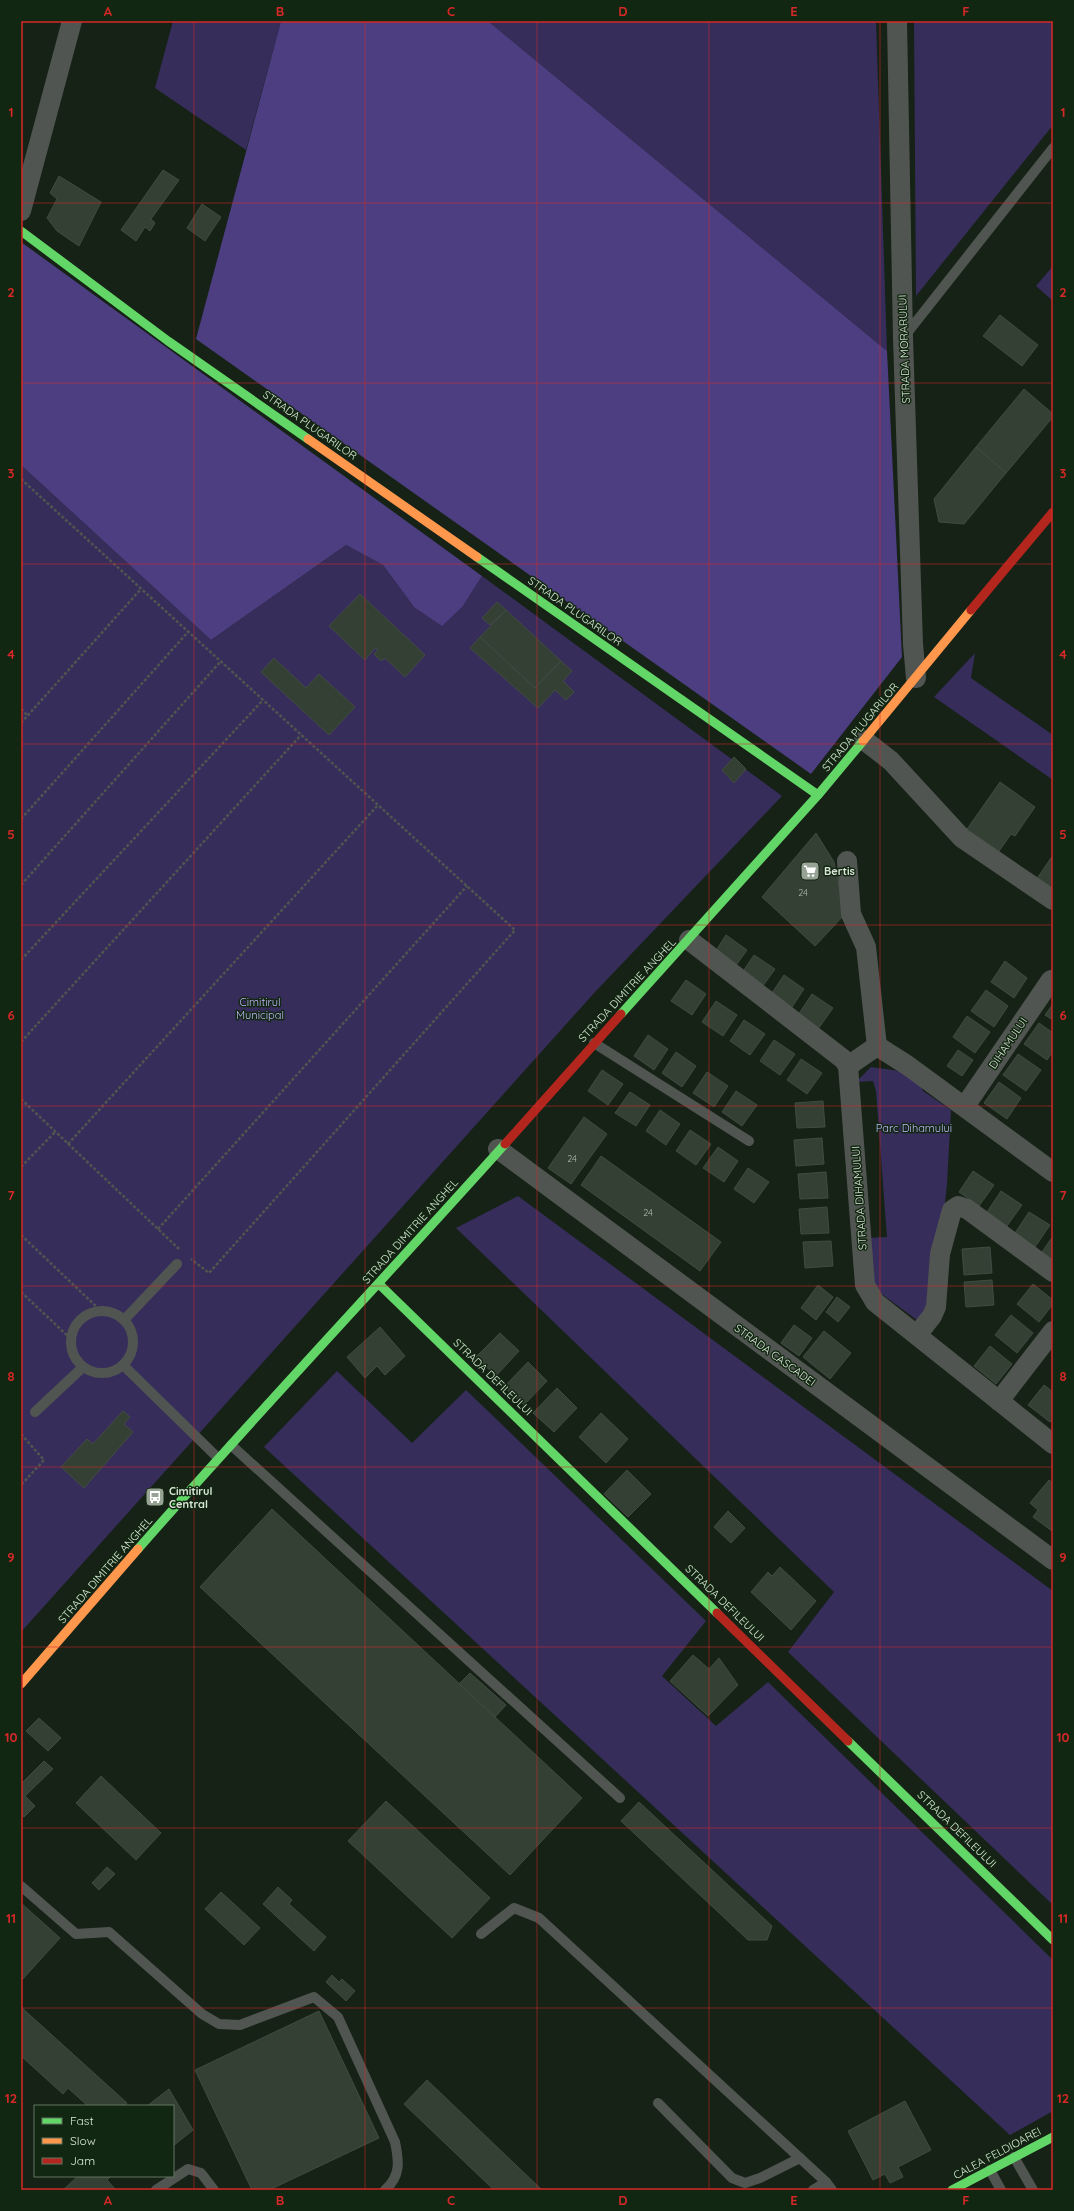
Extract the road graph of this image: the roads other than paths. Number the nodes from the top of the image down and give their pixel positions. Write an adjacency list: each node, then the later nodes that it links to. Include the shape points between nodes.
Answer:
1 (72, 21): 4 (street)
2 (897, 21): 6 (street, STRADA MORARULUI)
3 (1053, 148): 6 (lane)
4 (21, 211)
5 (21, 231): 10 (street, STRADA PLUGARILOR, via 168,341)
6 (903, 338): 8 (street, STRADA MORARULUI)
7 (1053, 512): 8 (street, STRADA PLUGARILOR)
8 (916, 678): 9 (street, STRADA PLUGARILOR)
9 (864, 740): 10 (street, STRADA PLUGARILOR); 12 (street, via 891,761 962,838)
10 (818, 795): 13 (street, STRADA DIMITRIE ANGHEL)
11 (847, 861): 16 (street, via 851,914 866,947)
12 (1053, 900)
13 (689, 940): 15 (street, STRADA DIMITRIE ANGHEL); 17 (street, via 843,1059)
14 (1050, 980): 18 (street, DIHAMULUI)
15 (593, 1043): 19 (lane); 20 (street, STRADA DIMITRIE ANGHEL)
16 (876, 1046): 17 (street); 18 (street)
17 (848, 1066): 27 (street, STRADA DIHAMULUI, via 865,1285 875,1302)
18 (965, 1106): 21 (street)
19 (749, 1141)
20 (498, 1149): 24 (street, STRADA DIMITRIE ANGHEL); 35 (street, STRADA CASCADEI)
21 (1053, 1172)
22 (177, 1264): 25 (lane)
23 (1053, 1272): 27 (street, via 966,1209 958,1206 952,1210 940,1254 936,1307)
24 (379, 1284): 33 (street, STRADA DIMITRIE ANGHEL); 40 (street, STRADA DEFILEULUI)
25 (124, 1320): 28 (lane, via 132,1338 132,1347); 29 (lane, via 116,1314 101,1311 87,1314 79,1320 70,1339 73,1354)
26 (1053, 1331): 30 (street)
27 (917, 1335): 30 (street, STRADA DIHAMULUI)
28 (123, 1365): 29 (lane, via 114,1371 104,1373 93,1372); 34 (lane)
29 (83, 1367): 31 (lane)
30 (999, 1401): 32 (street, STRADA DIHAMULUI)
31 (35, 1412)
32 (1053, 1444)
33 (230, 1445): 34 (street, STRADA DIMITRIE ANGHEL); 37 (lane)
34 (218, 1458): 36 (street, STRADA DIMITRIE ANGHEL)
35 (1053, 1560)
36 (21, 1684)
37 (620, 1798)
38 (21, 1886): 49 (lane, via 76,1934 109,1932 202,2014 219,2024 240,2025 314,1997 338,2017 395,2142 399,2162 392,2184)
39 (481, 1934): 44 (lane, via 514,1908 539,1918)
40 (1053, 1940)
41 (658, 2102): 44 (lane, via 732,2178 745,2183)
42 (1053, 2137): 43 (street, CALEA FELDIOAREI)
43 (1014, 2157): 45 (street, CALEA FELDIOAREI); 53 (lane)
44 (800, 2158): 46 (lane)
45 (990, 2170): 51 (street, CALEA FELDIOAREI); 52 (lane)
46 (829, 2186): 50 (lane)
47 (156, 2190): 48 (lane, via 188,2169 201,2173)
48 (214, 2190)
49 (385, 2190)
50 (813, 2190)
51 (952, 2190)
52 (1001, 2190)
53 (1033, 2190)

